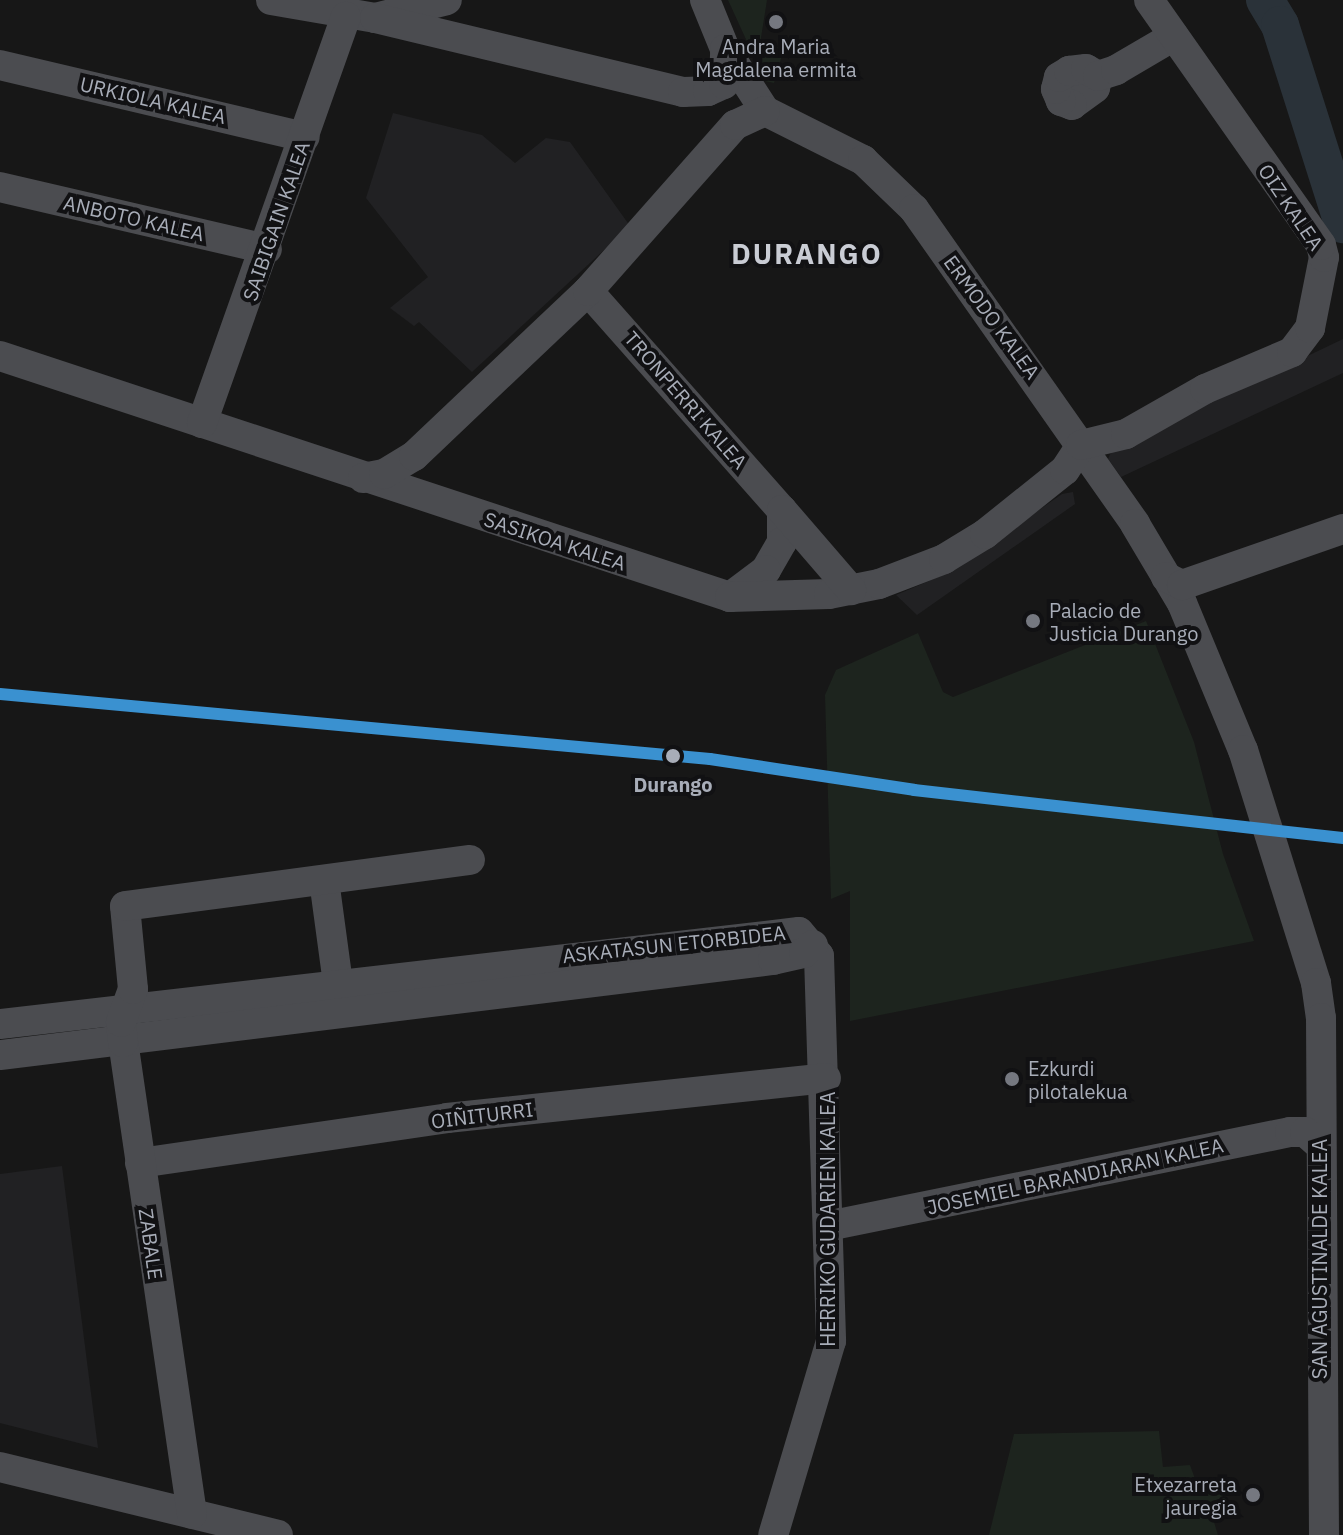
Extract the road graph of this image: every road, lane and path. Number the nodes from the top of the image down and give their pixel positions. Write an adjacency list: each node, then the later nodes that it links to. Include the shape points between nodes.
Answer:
1 (271, 0): 5 (street)
2 (447, 0): 5 (street)
3 (705, 0): 7 (street)
4 (1149, 0): 6 (street, OIZ KALEA)
5 (360, 17): 10 (street); 13 (street, SAIBIGAIN KALEA)
6 (1174, 36): 9 (street, via 1137,61); 19 (street, OIZ KALEA, via 1321,245 1320,290 1310,328 1292,352 1205,389 1126,434)
7 (725, 49): 10 (street, via 724,84); 11 (street)
8 (0, 65): 13 (street, URKIOLA KALEA)
9 (1098, 76)
10 (683, 92): 12 (street, via 722,112)
11 (765, 111): 12 (street); 19 (street, ERMODO KALEA, via 884,175 950,258)
12 (735, 125): 16 (street)
13 (305, 137): 15 (street, SAIBIGAIN KALEA)
14 (0, 187): 15 (street, ANBOTO KALEA)
15 (267, 249): 18 (street, SAIBIGAIN KALEA)
16 (588, 291): 20 (street); 23 (street, TRONPERRI KALEA)
17 (0, 356): 18 (street, SASIKOA KALEA)
18 (202, 423): 21 (street, SASIKOA KALEA)
19 (1081, 445): 25 (street, ERMODO KALEA); 26 (street, SASIKOA KALEA, via 1065,470 985,534 911,572)
20 (408, 461): 21 (street); 22 (street)
21 (363, 478): 22 (street, SASIKOA KALEA)
22 (424, 500): 27 (street, SASIKOA KALEA)
23 (782, 510): 26 (street, TRONPERRI KALEA); 27 (street, via 782,542 766,570)
24 (1343, 529): 25 (street, via 1182,585)
25 (1166, 577): 37 (street, SAN AGUSTINALDE KALEA, via 1187,613 1243,750 1316,983 1321,1018)
26 (851, 590): 27 (street, SASIKOA KALEA, via 784,598)
27 (730, 597)
28 (470, 860): 29 (street)
29 (324, 880): 31 (street); 32 (street, ZABALE, via 125,906 133,989)
30 (813, 945): 31 (street, ASKATASUN ETORBIDEA, via 789,929); 34 (street, ASKATASUN ETORBIDEA, via 804,953 773,960); 36 (street, HERRIKO GUDARIEN KALEA, via 819,956)
31 (338, 984): 32 (street, ASKATASUN ETORBIDEA)
32 (127, 1008): 33 (street, ASKATASUN ETORBIDEA); 34 (street, ZABALE)
33 (0, 1024)
34 (123, 1042): 35 (street, ASKATASUN ETORBIDEA); 38 (street, ZABALE)
35 (0, 1055)
36 (826, 1078): 38 (street, OIÑITURRI, via 447,1118); 39 (street, HERRIKO GUDARIEN KALEA)
37 (1319, 1144): 39 (street, JOSEMIEL BARANDIARAN KALEA, via 1305,1132 1290,1132); 46 (street, SAN AGUSTINALDE KALEA)
38 (140, 1163): 40 (street, ZABALE)
39 (828, 1226): 45 (street, HERRIKO GUDARIEN KALEA, via 831,1341)
40 (178, 1446): 42 (street, via 169,1476); 43 (street, ZABALE)
41 (0, 1467): 42 (street)
42 (130, 1500): 43 (street)
43 (192, 1514): 44 (street)
44 (278, 1535)
45 (773, 1535)
46 (1324, 1535)

